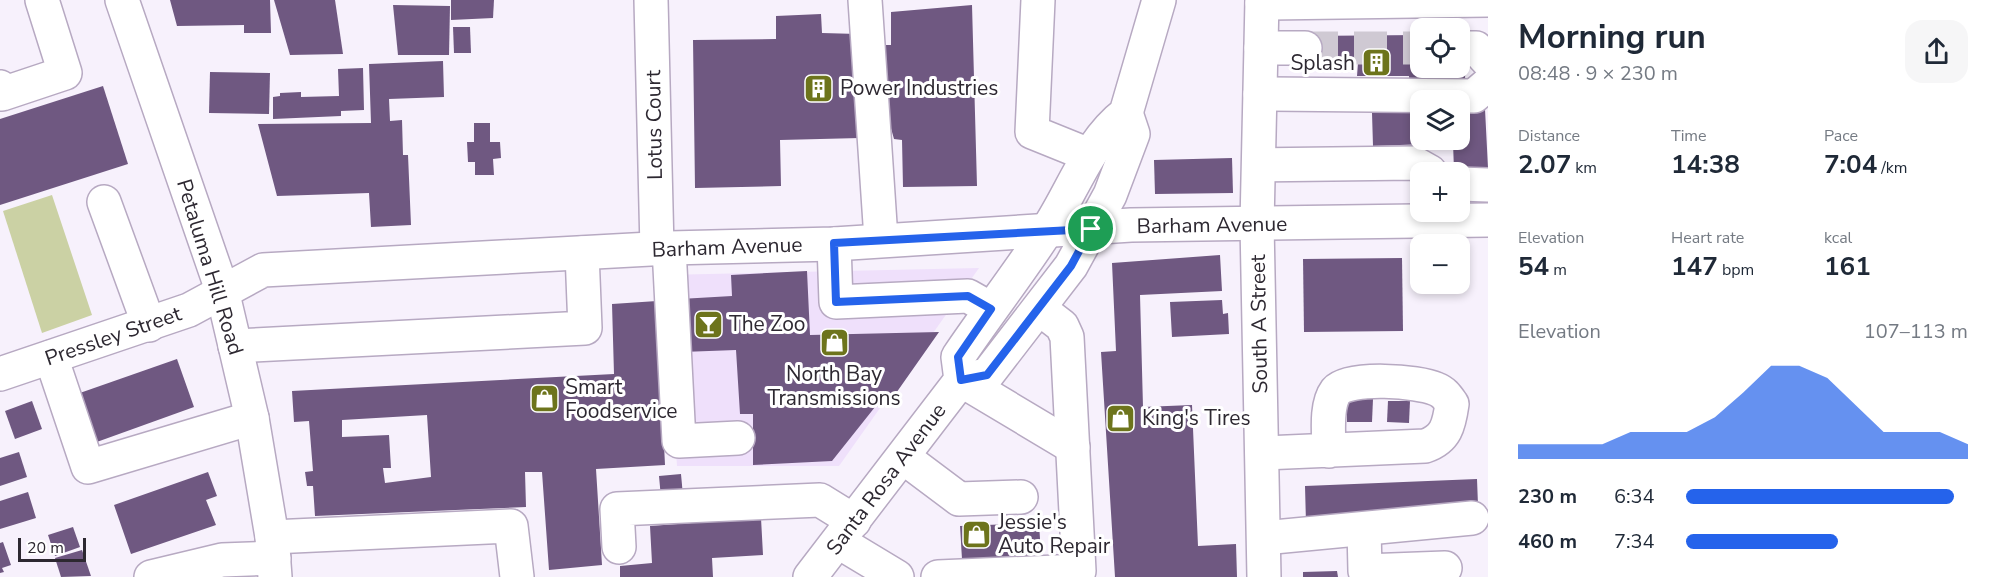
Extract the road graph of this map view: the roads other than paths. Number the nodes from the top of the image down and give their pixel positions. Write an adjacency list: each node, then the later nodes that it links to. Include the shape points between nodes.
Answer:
1 (42, 0): 12 (street, via 65,73 2,93)
2 (122, 0): 29 (street, Petaluma Hill Road)
3 (651, 0): 27 (street, Lotus Court)
4 (865, 0): 25 (street)
5 (1038, 0): 15 (street, via 1032,132)
6 (1159, 0): 14 (street)
7 (1488, 0): 8 (street)
8 (1262, 2): 9 (street, South A Street)
9 (1261, 48): 10 (street); 13 (street, South A Street)
10 (1305, 48)
11 (1488, 84): 13 (street, via 1474,96)
12 (0, 87)
13 (1260, 94): 16 (street, South A Street)
14 (1126, 113): 15 (street, via 1112,124); 23 (street, via 1133,134 1110,195)
15 (1089, 155): 24 (street)
16 (1259, 165): 17 (street); 22 (street, South A Street)
17 (1410, 168)
18 (1470, 184): 19 (street)
19 (1488, 185)
20 (104, 202): 32 (street)
21 (1488, 220): 22 (street, Barham Avenue)
22 (1257, 224): 23 (street, Barham Avenue); 41 (street, South A Street)
23 (1091, 229): 24 (street, Barham Avenue); 31 (street, via 1071,266)
24 (1047, 230): 25 (street, Barham Avenue); 30 (street)
25 (881, 239): 26 (street, Barham Avenue)
26 (834, 243): 27 (street, Barham Avenue); 30 (street, via 836,302 968,296)
27 (663, 249): 28 (street, Barham Avenue); 38 (street, Lotus Court, via 679,441)
28 (582, 253): 29 (street, Barham Avenue, via 263,270); 33 (street, via 585,328)
29 (222, 290): 32 (street, Pressley Street, via 189,310); 33 (street, Petaluma Hill Road)
30 (991, 309): 36 (street, via 958,357)
31 (1040, 309): 36 (street, via 987,375); 39 (street, via 1062,326 1067,338)
32 (149, 325): 34 (street, Pressley Street)
33 (235, 346): 37 (street, Petaluma Hill Road)
34 (51, 357): 35 (street, Pressley Street); 37 (street, via 88,467)
35 (0, 374)
36 (961, 380): 39 (street); 42 (street, Santa Rosa Avenue)
37 (252, 418): 49 (street, Petaluma Hill Road)
38 (738, 438)
39 (1073, 447): 55 (street, via 1079,571)
40 (1329, 451): 41 (street)
41 (1262, 453): 47 (street, South A Street)
42 (903, 457): 43 (street, via 959,499); 46 (street, Santa Rosa Avenue)
43 (1021, 497)
44 (1472, 518): 45 (street)
45 (1364, 529): 47 (street); 50 (street, via 1365,571)
46 (847, 532): 48 (street, via 820,500 617,509); 53 (street, Santa Rosa Avenue); 54 (street)
47 (1263, 538): 56 (street, South A Street)
48 (619, 547)
49 (274, 557): 51 (street, via 222,560); 52 (street, via 511,526)
50 (1445, 568)
51 (151, 577)
52 (518, 577)
53 (810, 577)
54 (897, 577)
55 (938, 577)
56 (1264, 577)

